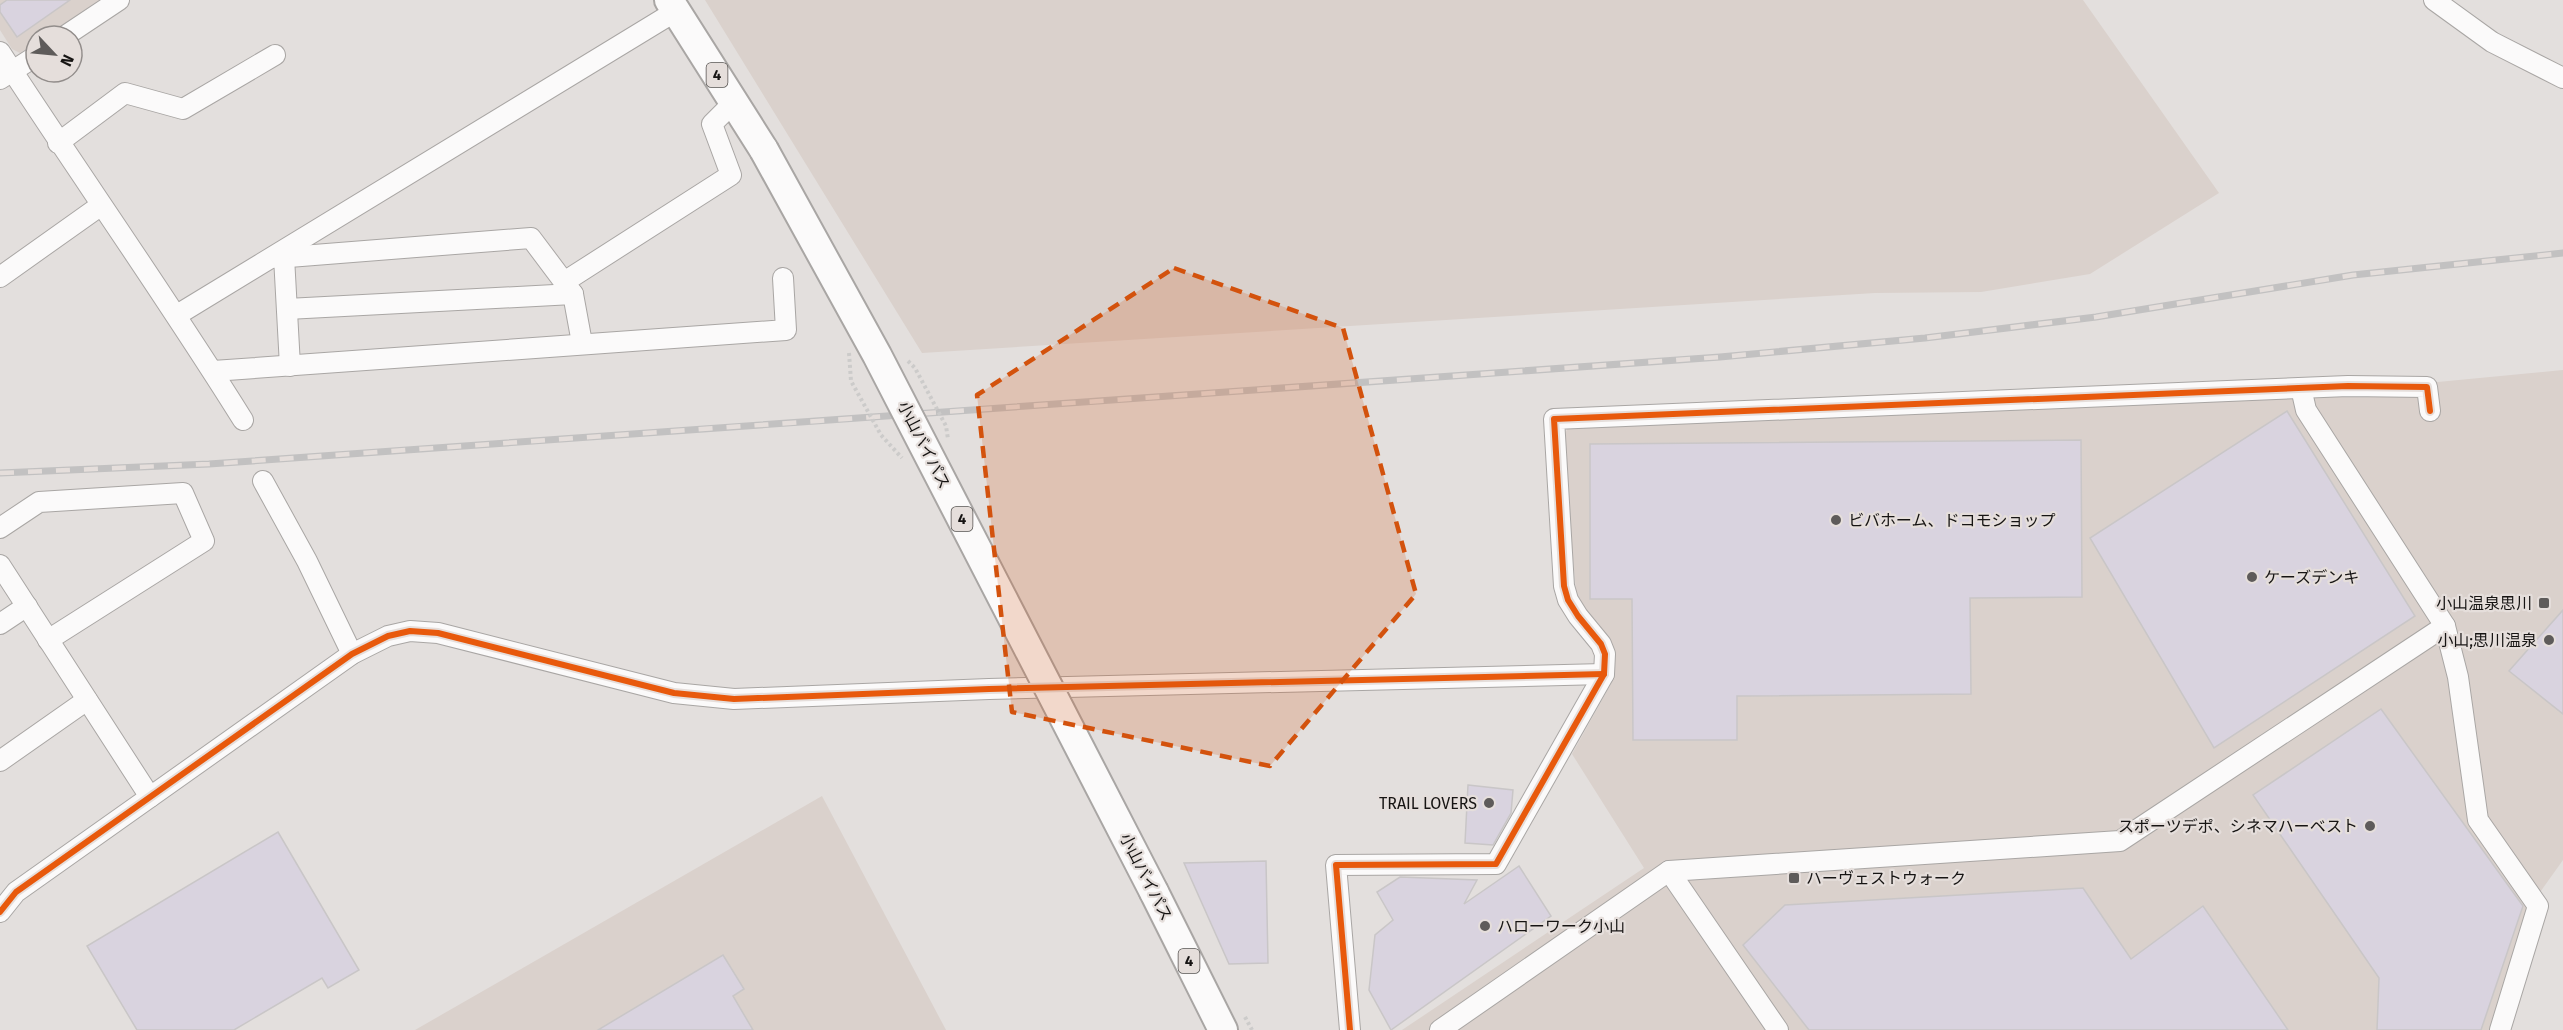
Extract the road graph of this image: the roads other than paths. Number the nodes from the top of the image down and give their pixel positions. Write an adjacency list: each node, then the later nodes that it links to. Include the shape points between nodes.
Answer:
1 (119, 0): 4 (street)
2 (2434, 0): 9 (street, via 2492,42)
3 (673, 5): 10 (highway, 小山バイパス / 4); 13 (street)
4 (83, 24)
5 (0, 52): 8 (street)
6 (275, 55): 11 (street, via 183,109 125,93)
7 (24, 64): 8 (street)
8 (6, 75): 11 (street)
9 (2563, 78)
10 (734, 102): 16 (street, via 712,124 731,175); 39 (highway, 小山バイパス / 4, bridge, via 877,355)
11 (58, 142): 12 (street)
12 (100, 206): 14 (street); 18 (street)
13 (278, 258): 16 (street, via 531,238); 17 (street); 18 (street)
14 (0, 277)
15 (783, 278): 19 (street, via 786,330)
16 (569, 288): 17 (street); 19 (street)
17 (287, 309): 20 (street)
18 (177, 315): 21 (street)
19 (582, 343): 20 (street)
20 (290, 366): 21 (street)
21 (213, 371): 24 (street)
22 (2301, 388): 23 (street, via 2427,387); 30 (street, via 2306,410); 33 (street, via 1554,419 1564,586 1573,608 1601,644)
23 (2430, 411)
24 (243, 420)
25 (263, 481): 32 (street)
26 (0, 528): 31 (street, via 39,502 183,493 204,541)
27 (0, 565): 28 (street)
28 (27, 606): 29 (street); 31 (street)
29 (0, 624)
30 (2445, 626): 37 (street, via 2120,842); 43 (street, via 2458,677 2478,820 2538,906)
31 (48, 639): 34 (street)
32 (352, 654): 33 (street, via 388,636 410,631 438,633 653,688 734,699); 36 (street)
33 (1604, 674): 40 (street, via 1496,864 1336,865)
34 (87, 700): 35 (street); 36 (street)
35 (0, 761)
36 (150, 797): 38 (street, via 16,892)
37 (1669, 871): 41 (street); 42 (street)
38 (0, 912)
39 (1223, 1030)
40 (1350, 1030)
41 (1440, 1030)
42 (1778, 1030)
43 (2500, 1030)

